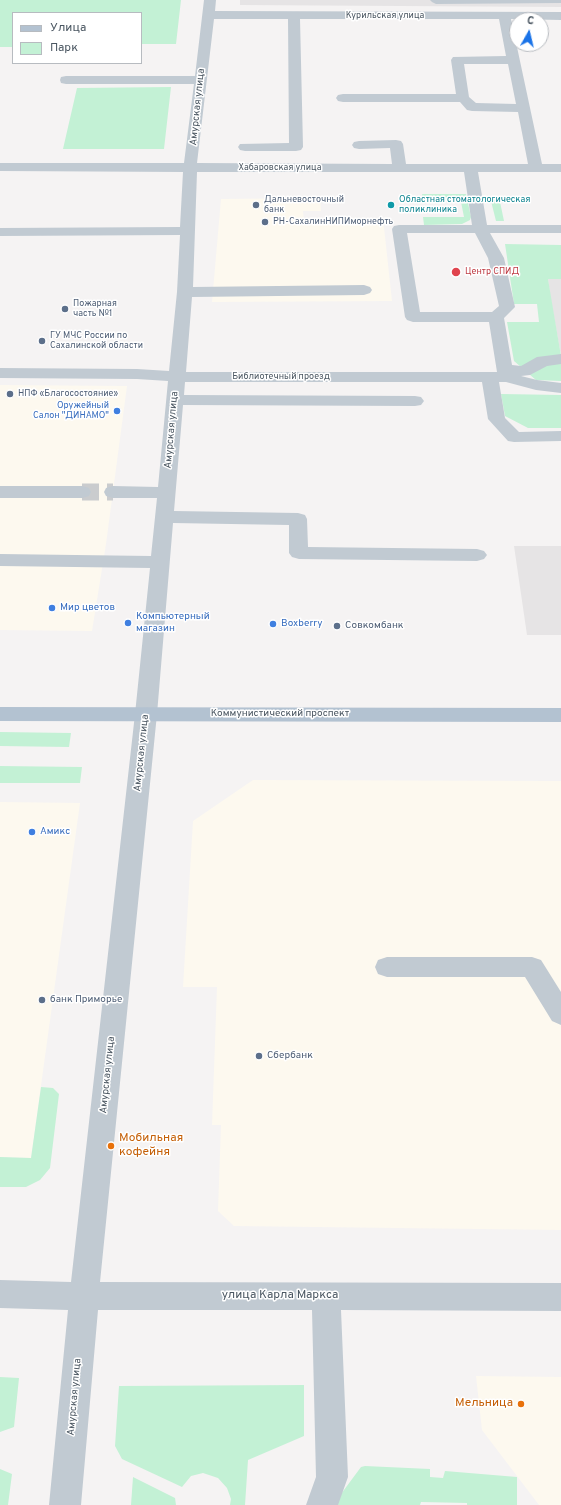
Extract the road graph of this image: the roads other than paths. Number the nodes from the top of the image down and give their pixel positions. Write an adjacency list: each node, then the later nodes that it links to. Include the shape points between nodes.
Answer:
1 (210, 0): 4 (street, Амурская улица)
2 (436, 0): 3 (street)
3 (558, 0)
4 (209, 16): 5 (street, Курильская улица); 14 (street, Амурская улица)
5 (294, 16): 6 (street, Курильская улица); 19 (street, via 298,30 296,147)
6 (504, 16): 7 (street, Курильская улица); 8 (street)
7 (561, 16)
8 (509, 25)
9 (492, 30): 10 (street)
10 (509, 30)
11 (513, 52): 12 (street)
12 (513, 60): 16 (street, via 457,60); 17 (street)
13 (66, 80): 14 (street)
14 (200, 80): 21 (street, Амурская улица)
15 (344, 98): 16 (street)
16 (463, 98): 17 (street, via 472,107)
17 (523, 108): 24 (street)
18 (359, 145): 22 (street, via 396,144)
19 (245, 147)
20 (0, 167): 21 (street, Хабаровская улица)
21 (190, 167): 22 (street, Хабаровская улица); 28 (street, Амурская улица)
22 (400, 168): 23 (street, Хабаровская улица)
23 (470, 168): 24 (street, Хабаровская улица); 26 (street)
24 (536, 168): 25 (street, Хабаровская улица)
25 (561, 168)
26 (480, 229): 27 (street); 32 (street, via 496,258 507,307); 32 (street, via 399,229 413,317)
27 (561, 229)
28 (188, 231): 29 (street); 31 (street, Амурская улица)
29 (0, 232)
30 (364, 290): 31 (street)
31 (185, 292): 36 (street, Амурская улица)
32 (496, 317): 35 (street)
33 (561, 358): 35 (street, via 543,361 524,371)
34 (0, 373): 36 (street, Библиотечный проезд, via 137,374)
35 (500, 375): 36 (street, Библиотечный проезд); 37 (street, Библиотечный проезд, via 536,385); 40 (street, via 497,419 514,437)
36 (178, 377): 38 (street, Амурская улица)
37 (561, 388)
38 (175, 400): 39 (street); 44 (street, Амурская улица)
39 (415, 401)
40 (561, 436)
41 (0, 492): 42 (street)
42 (82, 492)
43 (113, 492): 44 (street)
44 (167, 493): 45 (street, Амурская улица)
45 (164, 517): 46 (street, via 298,519 299,553); 48 (street, Амурская улица)
46 (477, 556)
47 (0, 560): 48 (street)
48 (160, 562): 50 (street, Амурская улица)
49 (0, 714): 50 (main road, Коммунистический проспект)
50 (146, 714): 51 (main road, Коммунистический проспект); 55 (street, Амурская улица)
51 (561, 715)
52 (387, 967): 53 (street, via 532,967)
53 (561, 1014)
54 (0, 1294): 55 (street, улица Карла Маркса)
55 (84, 1296): 56 (street, улица Карла Маркса); 58 (street, Амурская улица)
56 (326, 1296): 57 (street, улица Карла Маркса); 59 (street, via 332,1477)
57 (561, 1297)
58 (64, 1505)
59 (322, 1505)

